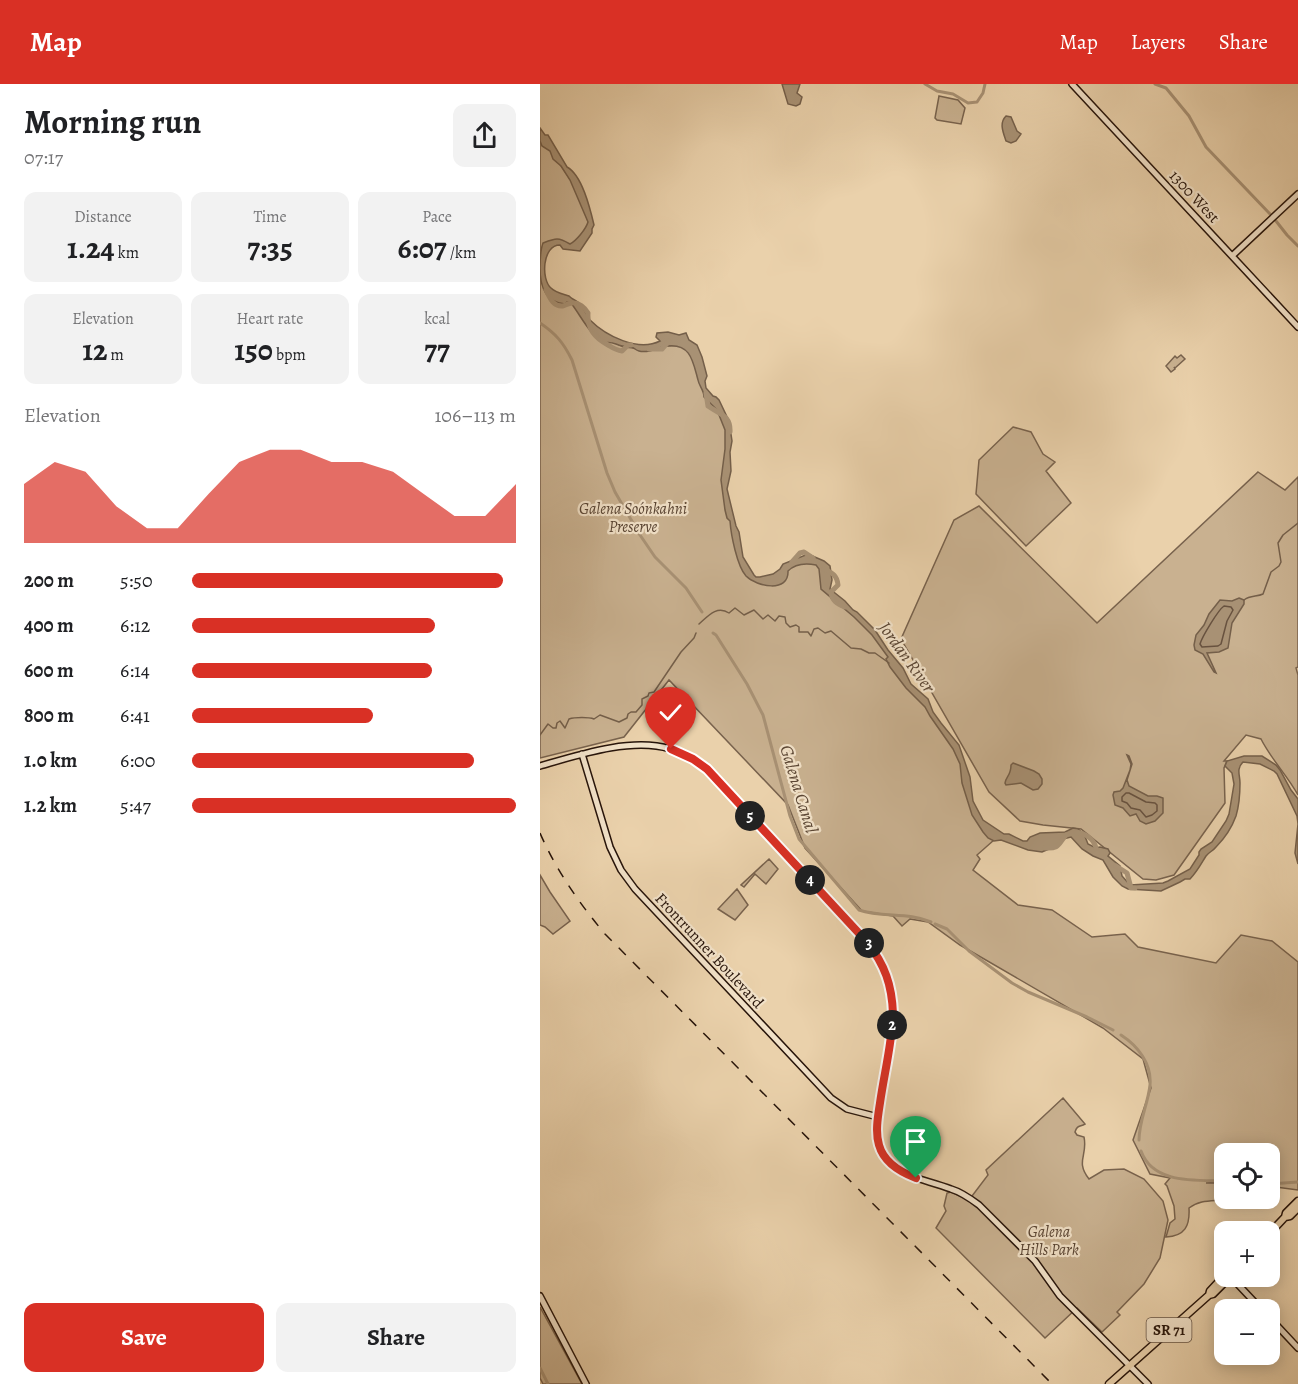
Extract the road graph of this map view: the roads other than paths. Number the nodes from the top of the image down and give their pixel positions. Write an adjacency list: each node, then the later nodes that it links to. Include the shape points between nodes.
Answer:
1 (1072, 84): 3 (street, 1300 West)
2 (1298, 194): 3 (street)
3 (1232, 256): 4 (street, 1300 West)
4 (1298, 327)
5 (582, 754): 6 (street); 7 (street, Frontrunner Boulevard, via 613,853 635,889 831,1098 847,1109); 7 (street, via 639,745 671,749 693,759 707,769 876,953 886,972 893,1023)
6 (540, 765)
7 (878, 1117): 20 (street, via 879,1146 893,1166 952,1189 980,1205 1035,1262 1059,1295)
8 (1298, 1201): 10 (main road)
9 (1298, 1208): 10 (main road)
10 (1286, 1217): 11 (main road)
11 (1280, 1223)
12 (1214, 1287): 15 (main road, SR 71)
13 (1220, 1287): 15 (main road, SR 71)
14 (1240, 1287): 17 (street)
15 (1209, 1295): 20 (main road, SR 71)
16 (540, 1296): 21 (street)
17 (1252, 1299)
18 (1280, 1329): 19 (street)
19 (1298, 1348)
20 (1129, 1365): 22 (main road, SR 71); 23 (street)
21 (586, 1384)
22 (1109, 1384)
23 (1148, 1384)

